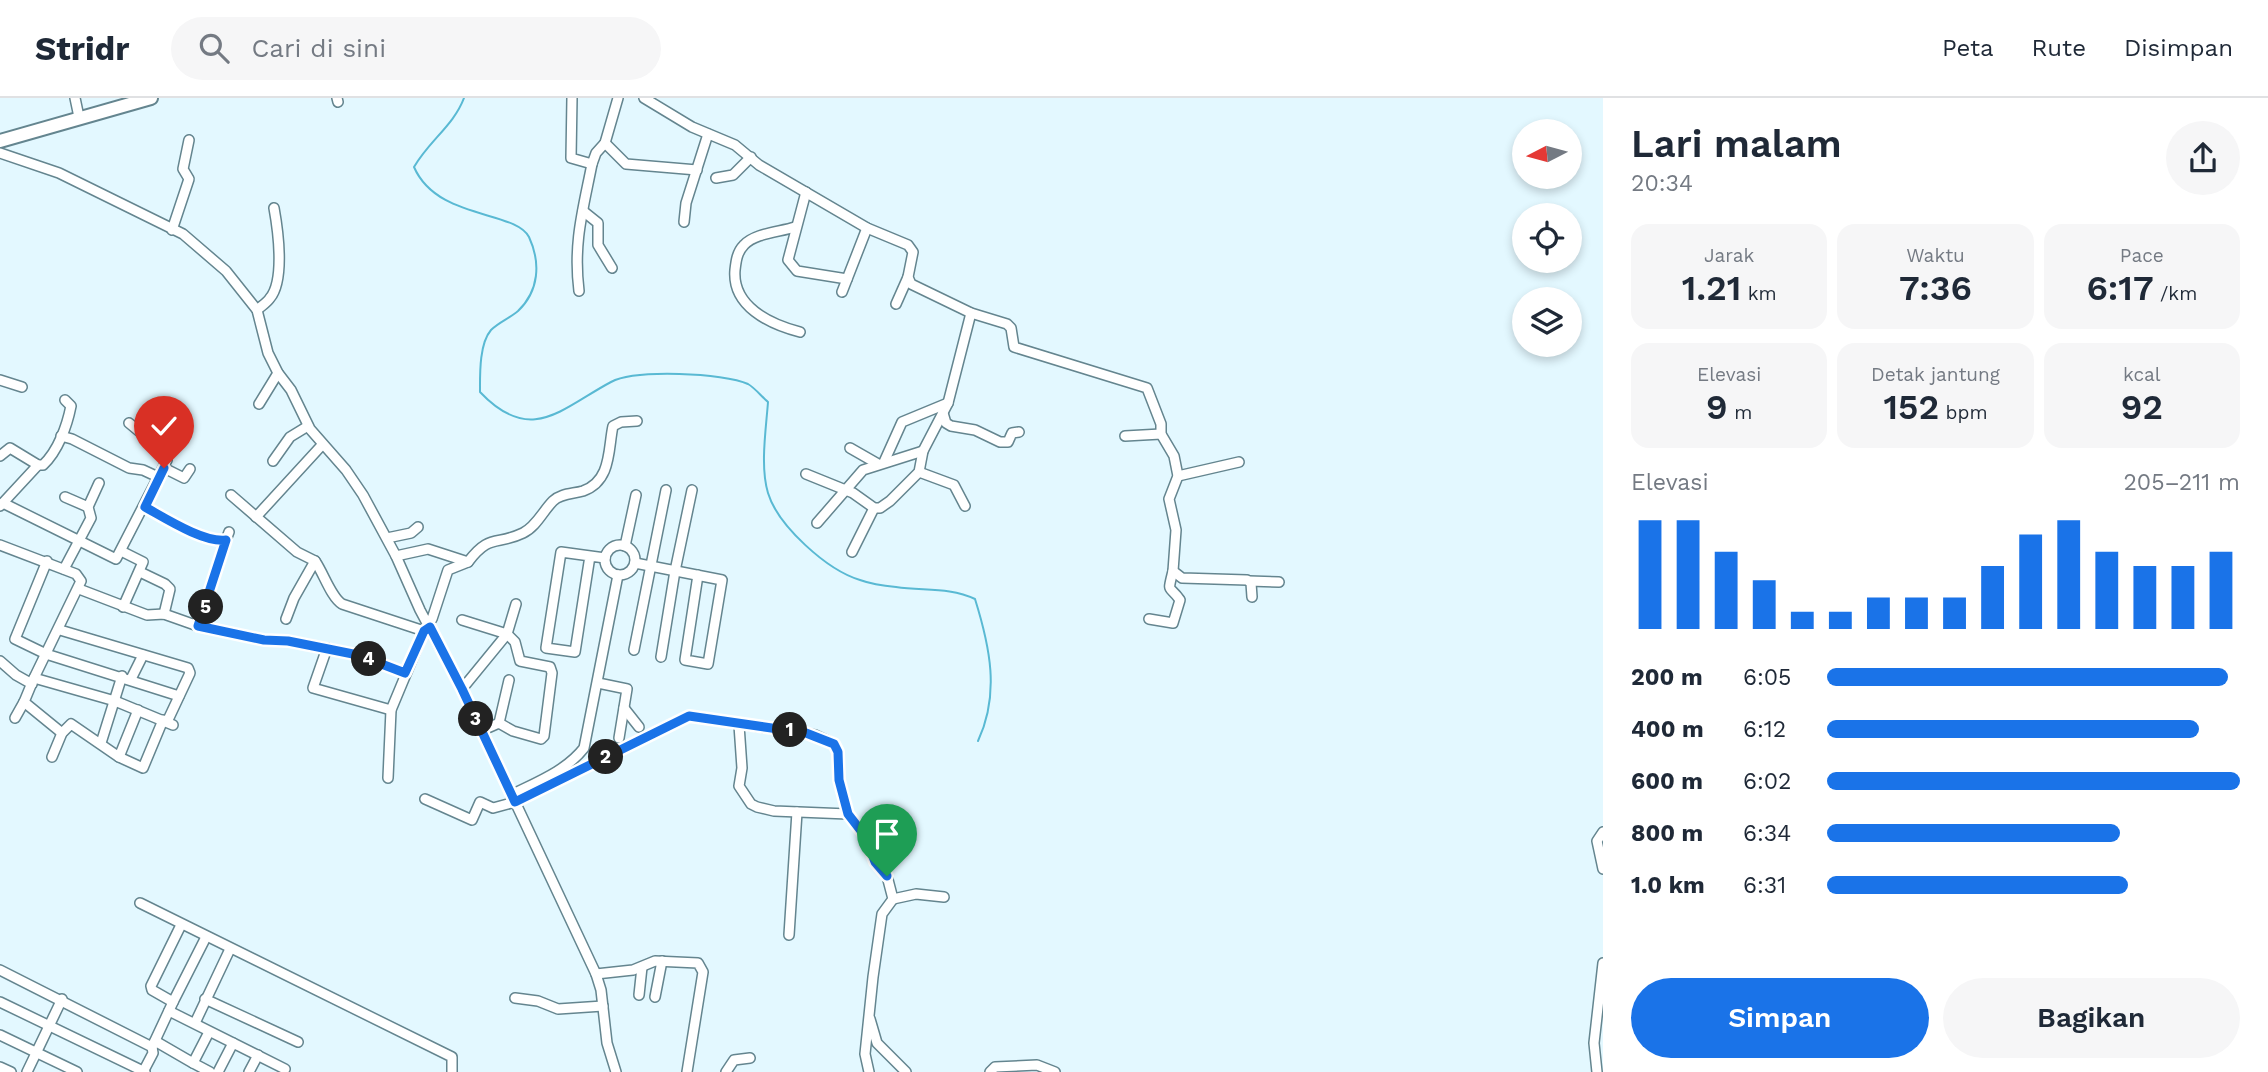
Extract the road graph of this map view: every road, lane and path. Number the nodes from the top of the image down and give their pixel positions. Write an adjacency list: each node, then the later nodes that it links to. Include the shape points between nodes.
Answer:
1 (75, 98): 6 (street)
2 (151, 98): 6 (highway)
3 (572, 98): 15 (street, via 571,158)
4 (618, 98): 10 (street)
5 (644, 98): 7 (street)
6 (79, 117): 9 (highway)
7 (708, 134): 13 (street); 14 (street)
8 (189, 140): 24 (street, via 183,169 189,180)
9 (0, 141)
10 (605, 143): 15 (street); 16 (street, via 626,164)
11 (690, 152): 13 (street)
12 (0, 153): 24 (street, via 59,173)
13 (701, 153): 16 (street)
14 (751, 157): 17 (street, via 733,175); 18 (street)
15 (592, 164): 20 (street)
16 (698, 170): 21 (street)
17 (716, 178)
18 (806, 192): 22 (street); 23 (street)
19 (274, 208): 31 (street, via 279,233 278,279 272,297)
20 (583, 211): 25 (street, via 598,223 598,246); 28 (street, via 575,261)
21 (684, 222)
22 (795, 227): 27 (street, via 788,260 793,268); 33 (street, via 754,237 744,245 735,277 737,294 746,306)
23 (867, 228): 26 (street, via 912,248); 27 (street)
24 (173, 230): 31 (street, via 188,237 226,271)
25 (611, 268)
26 (908, 277): 30 (street); 32 (street, via 911,285)
27 (847, 279): 29 (street)
28 (579, 290)
29 (842, 292)
30 (896, 304)
31 (257, 310): 34 (street)
32 (971, 313): 38 (street); 45 (street, via 1009,325 1014,347 1144,385 1158,414)
33 (800, 332)
34 (278, 373): 39 (street); 43 (street)
35 (0, 380): 36 (street)
36 (22, 387)
37 (65, 400): 46 (street, via 71,407)
38 (948, 403): 40 (street); 54 (street, via 902,422)
39 (259, 404)
40 (943, 413): 44 (street, via 951,426 975,430 999,442 1008,442 1012,433); 50 (street)
41 (637, 421): 88 (street, via 613,426 606,469 586,490 559,496 529,530 490,541)
42 (129, 422): 56 (street, via 167,456)
43 (308, 426): 48 (street); 52 (street, via 290,437)
44 (1019, 432)
45 (1161, 434): 47 (street); 60 (street, via 1174,456)
46 (61, 436): 55 (street, via 49,459); 61 (street)
47 (1125, 436)
48 (323, 445): 74 (street); 77 (street, via 353,479)
49 (849, 448): 54 (street)
50 (923, 451): 54 (street); 58 (street)
51 (0, 456): 55 (street, via 10,448)
52 (273, 461)
53 (1239, 462): 60 (street)
54 (881, 463): 63 (street, via 863,470)
55 (38, 465): 69 (street)
56 (164, 468): 57 (street, via 184,478); 61 (street)
57 (190, 469)
58 (919, 471): 70 (street, via 954,485); 73 (street, via 891,501)
59 (806, 474): 63 (street)
60 (1178, 476): 92 (street, via 1169,499 1176,530)
61 (158, 477): 72 (street)
62 (99, 483): 71 (street)
63 (844, 489): 73 (street); 75 (street)
64 (667, 490): 90 (street)
65 (692, 490): 93 (street)
66 (231, 495): 74 (street)
67 (636, 495): 80 (street)
68 (65, 497): 71 (street)
69 (1, 505): 78 (street)
70 (965, 506)
71 (88, 507): 78 (street, via 91,518)
72 (145, 507): 81 (street); 107 (street, via 218,541 228,536)
73 (874, 508): 82 (street)
74 (256, 517): 87 (street, via 297,552)
75 (817, 523)
76 (418, 527): 77 (street)
77 (387, 538): 83 (street)
78 (79, 539): 81 (street, via 112,559); 91 (street)
79 (0, 545): 86 (street)
80 (625, 546): 85 (street, via 612,547); 89 (street, via 633,552)
81 (121, 551): 94 (street, via 142,561)
82 (852, 552)
83 (396, 556): 88 (street, via 428,549); 108 (street)
84 (590, 556): 84 (street, via 561,552 546,648 575,652); 85 (street)
85 (605, 558): 95 (street, via 607,568)
86 (47, 561): 91 (street); 113 (street, via 14,637)
87 (316, 561): 104 (street); 108 (street, via 333,599)
88 (468, 562): 108 (street, via 448,570)
89 (635, 563): 90 (street); 95 (street, via 628,573)
90 (650, 566): 93 (street); 112 (street)
91 (64, 569): 99 (street, via 79,576)
92 (1173, 570): 97 (street, via 1182,578); 105 (street, via 1169,587 1180,600 1176,618 1173,622)
93 (675, 571): 96 (street); 115 (street)
94 (140, 572): 102 (street); 103 (street, via 170,589)
95 (618, 575): 121 (street)
96 (698, 575): 96 (street, via 722,580 708,664 685,660)
97 (1249, 581): 98 (street); 100 (street)
98 (1279, 582)
99 (79, 589): 102 (street); 109 (street)
100 (1252, 597)
101 (516, 604): 110 (street)
102 (123, 607): 103 (street, via 147,615)
103 (164, 614): 107 (street)
104 (286, 619)
105 (1149, 619)
106 (462, 620): 110 (street)
107 (198, 626): 111 (street)
108 (427, 626): 117 (street); 122 (street)
109 (60, 630): 113 (street); 114 (street)
110 (507, 634): 122 (street); 131 (street, via 515,642 520,661 550,667 553,683 541,739)
111 (327, 648): 117 (street); 128 (street, via 313,688)
112 (634, 650)
113 (46, 654): 118 (street); 120 (street)
114 (143, 654): 118 (street); 123 (street, via 188,668)
115 (661, 657)
116 (0, 661): 120 (street)
117 (405, 673): 128 (street)
118 (127, 678): 123 (street); 124 (street)
119 (509, 680): 131 (street)
120 (33, 681): 124 (street); 125 (street)
121 (598, 682): 126 (street, via 627,690); 141 (street, via 584,748 558,771)
122 (462, 689): 134 (street)
123 (179, 696): 130 (street)
124 (115, 701): 127 (street); 137 (street)
125 (24, 702): 129 (street); 135 (street)
126 (624, 708): 133 (street); 136 (street)
127 (138, 710): 130 (street); 139 (street)
128 (391, 710): 140 (street)
129 (15, 718)
130 (168, 722): 139 (street, via 144,768)
131 (499, 723): 134 (street)
132 (739, 725): 141 (street, via 689,716); 143 (street, via 739,786 743,794 757,807); 144 (street, via 806,733 834,744)
133 (639, 727)
134 (481, 731): 141 (street)
135 (62, 733): 137 (street, via 72,724); 138 (street)
136 (619, 738)
137 (101, 743): 139 (street)
138 (52, 757)
139 (119, 757)
140 (388, 778)
141 (513, 798): 142 (street, via 493,808 480,802 474,818 468,820); 158 (street)
142 (425, 799)
143 (797, 812): 144 (street); 151 (street)
144 (848, 814): 148 (street, via 887,876)
145 (1603, 832): 146 (street, via 1597,841)
146 (1603, 869)
147 (944, 897): 148 (street, via 916,894)
148 (893, 899): 167 (street, via 882,914)
149 (140, 903): 150 (street)
150 (181, 925): 152 (street); 166 (street, via 151,986)
151 (789, 935)
152 (206, 937): 153 (street); 166 (street)
153 (230, 949): 163 (street); 189 (street, via 452,1057)
154 (663, 961): 156 (street); 160 (street); 191 (street, via 698,963 703,972)
155 (1603, 964): 169 (street)
156 (642, 967): 158 (street); 159 (street)
157 (0, 970): 162 (street)
158 (596, 974): 165 (street)
159 (639, 995)
160 (655, 997)
161 (515, 998): 165 (street, via 563,1009)
162 (62, 999): 170 (street); 175 (street)
163 (205, 999): 168 (street); 173 (street)
164 (0, 1002): 170 (street)
165 (603, 1006): 190 (street, via 607,1042)
166 (171, 1007): 168 (street); 175 (street)
167 (869, 1014): 193 (street, via 865,1054); 194 (street, via 877,1043)
168 (195, 1023): 171 (street)
169 (1600, 1025): 197 (street, via 1594,1043)
170 (49, 1026): 176 (street); 185 (street)
171 (209, 1032): 174 (street); 179 (street)
172 (0, 1035): 176 (street)
173 (298, 1042)
174 (233, 1043): 177 (street); 187 (street)
175 (153, 1044): 179 (street); 185 (street)
176 (36, 1052): 183 (street); 184 (street)
177 (258, 1055): 181 (street); 188 (street)
178 (750, 1058): 192 (street, via 734,1060)
179 (193, 1063): 186 (street)
180 (0, 1067): 182 (street)
181 (285, 1069)
182 (11, 1072)
183 (27, 1072)
184 (77, 1072)
185 (144, 1072)
186 (211, 1072)
187 (218, 1072)
188 (249, 1072)
189 (452, 1072)
190 (619, 1072)
191 (687, 1072)
192 (726, 1072)
193 (869, 1072)
194 (906, 1072)
195 (990, 1072): 196 (street, via 1037,1065)
196 (1055, 1072)
197 (1597, 1072)

